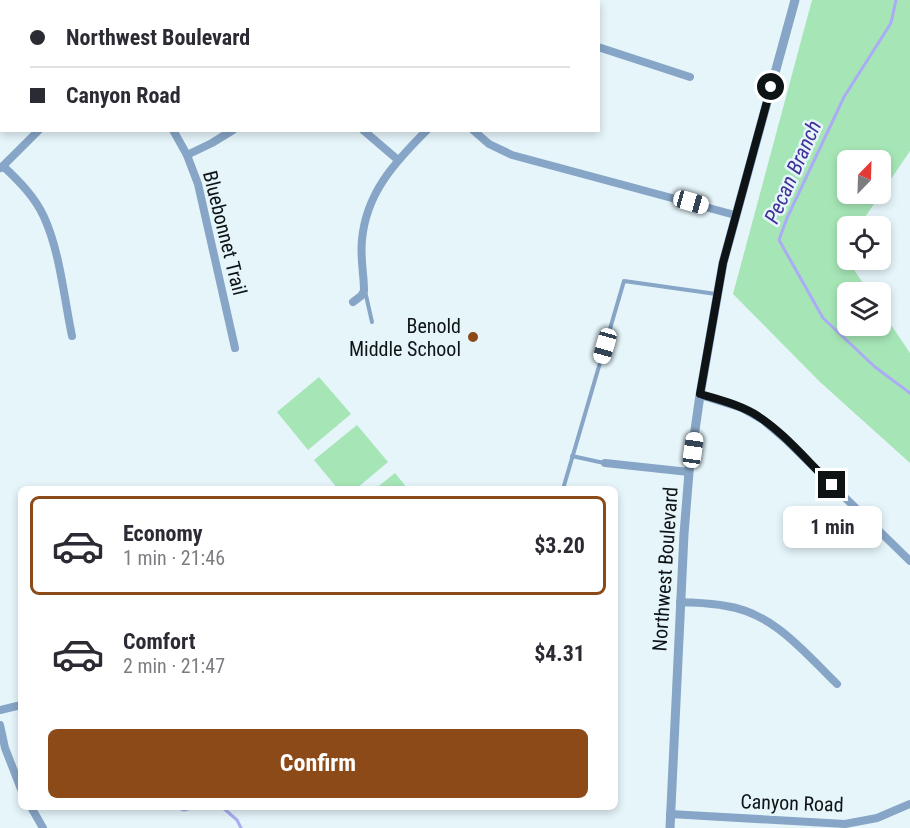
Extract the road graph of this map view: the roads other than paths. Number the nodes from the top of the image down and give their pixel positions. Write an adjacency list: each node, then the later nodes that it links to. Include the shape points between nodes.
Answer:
1 (795, 0): 13 (street, Northwest Boulevard)
2 (600, 48): 3 (street)
3 (690, 77)
4 (37, 132): 12 (street)
5 (174, 132): 10 (street, Bluebonnet Trail)
6 (230, 132): 10 (street)
7 (365, 132): 11 (street)
8 (425, 132): 11 (street)
9 (475, 132): 13 (street, via 512,155)
10 (187, 155): 19 (street, Bluebonnet Trail, via 198,184)
11 (398, 160): 14 (street, via 376,190 367,213 361,247)
12 (2, 168): 18 (street, via 33,198 44,216)
13 (735, 215): 15 (street, Northwest Boulevard)
14 (364, 288): 16 (street, via 362,296); 17 (lane)
15 (716, 294): 20 (street, Northwest Boulevard); 21 (lane, via 624,280)
16 (353, 302)
17 (372, 322)
18 (72, 336)
19 (234, 348)
20 (700, 394): 23 (street, Northwest Boulevard); 25 (street, via 742,408 763,420)
21 (572, 456): 22 (lane); 24 (lane)
22 (604, 463): 23 (street)
23 (689, 472): 26 (street, Northwest Boulevard)
24 (564, 486)
25 (910, 561)
26 (680, 602): 27 (street, via 726,606 759,617 782,631); 34 (street, Northwest Boulevard)
27 (837, 684)
28 (18, 706): 29 (street)
29 (0, 710)
30 (0, 725): 31 (street)
31 (18, 781)
32 (910, 804): 34 (street, Canyon Road, via 877,818 845,824)
33 (33, 810): 35 (street)
34 (670, 814): 36 (street, Northwest Boulevard)
35 (43, 828)
36 (669, 828)

